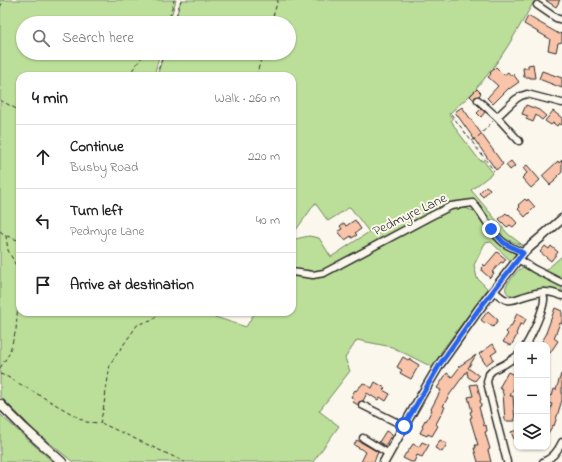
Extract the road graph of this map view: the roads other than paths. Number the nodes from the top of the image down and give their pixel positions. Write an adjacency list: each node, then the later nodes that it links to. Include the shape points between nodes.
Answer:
1 (539, 9): 2 (street)
2 (562, 20)
3 (478, 100): 5 (street)
4 (562, 103): 5 (street, via 527,94 516,99)
5 (497, 116): 6 (street)
6 (519, 141)
7 (562, 219): 8 (main road)
8 (520, 256): 9 (street, Pedmyre Lane, via 491,229 473,203 451,206 324,273 313,275); 10 (street, via 534,269); 11 (main road)
9 (296, 273)
10 (562, 283)
11 (494, 291): 12 (street, via 508,300); 18 (main road, via 440,364)
12 (542, 292): 13 (street); 14 (street, via 543,305)
13 (562, 296)
14 (528, 342)
15 (514, 358): 24 (street, via 493,370 487,382)
16 (0, 404): 22 (main road)
17 (362, 405): 18 (street)
18 (404, 426): 21 (main road)
19 (363, 438): 21 (street)
20 (562, 442): 25 (street, via 556,453)
21 (390, 454): 23 (main road)
22 (62, 462)
23 (384, 462)
24 (506, 462)
25 (543, 462)

